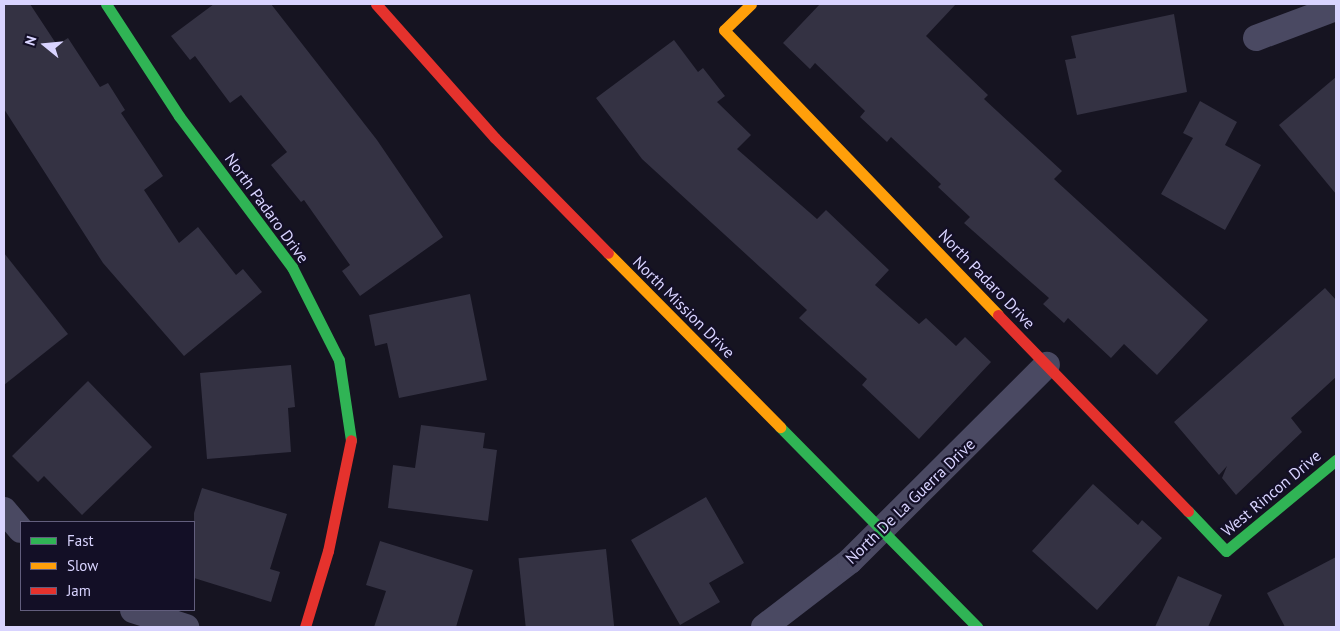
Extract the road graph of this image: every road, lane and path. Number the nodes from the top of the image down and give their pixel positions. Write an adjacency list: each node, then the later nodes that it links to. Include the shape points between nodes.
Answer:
1 (376, 4): 10 (street, North Mission Drive, via 495,138)
2 (751, 4): 6 (street, North Padaro Drive, via 724,30)
3 (113, 6): 14 (street, North Padaro Drive, via 179,116 292,267 339,360 351,442 328,551)
4 (1336, 8): 5 (street)
5 (1256, 38)
6 (1047, 365): 10 (street, North De La Guerra Drive); 11 (street, North Padaro Drive)
7 (1336, 460): 11 (street, West Rincon Drive)
8 (4, 510): 9 (street)
9 (20, 529)
10 (881, 530): 15 (street, North De La Guerra Drive); 16 (street, North Mission Drive)
11 (1226, 551)
12 (136, 611): 13 (street)
13 (186, 627)
14 (305, 627)
15 (764, 627)
16 (977, 627)

